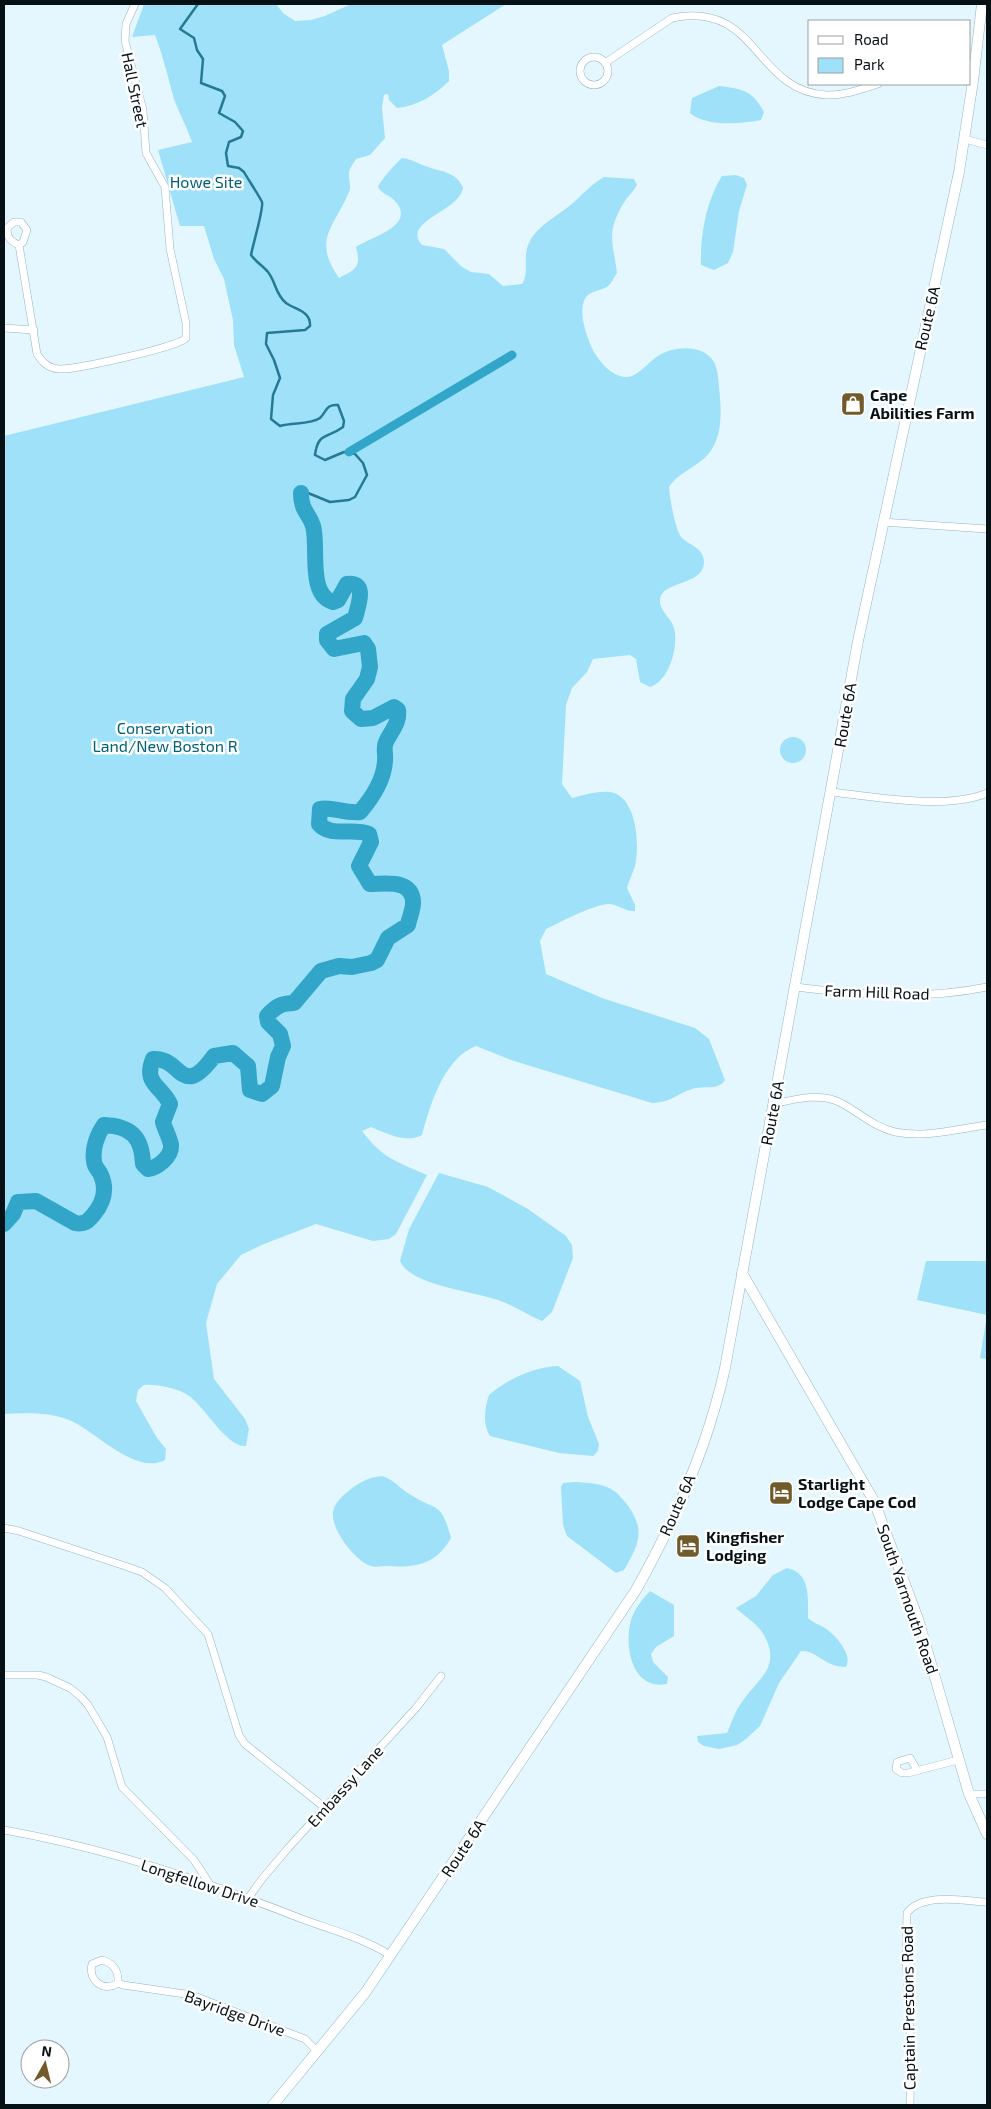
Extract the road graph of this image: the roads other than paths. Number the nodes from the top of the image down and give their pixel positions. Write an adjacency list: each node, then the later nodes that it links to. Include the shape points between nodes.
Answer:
1 (135, 4): 12 (street, Hall Street, via 126,24 125,41 143,110 146,153 165,188 170,249 187,332 184,340 174,344 57,369 47,366 37,354)
2 (982, 4): 3 (main road, Route 6A)
3 (973, 58): 5 (main road, Route 6A)
4 (605, 63): 4 (street, via 594,57 586,60 580,67 582,80 590,85 600,84 608,72); 6 (street, via 672,18 685,13 710,12 743,28 781,76 805,91 826,96)
5 (971, 78)
6 (874, 85)
7 (970, 85): 8 (main road, Route 6A)
8 (965, 139): 9 (street); 13 (main road, Route 6A)
9 (987, 145)
10 (19, 245): 12 (street)
11 (4, 328): 12 (street)
12 (34, 330)
13 (882, 522): 14 (street); 15 (main road, Route 6A)
14 (987, 529)
15 (832, 792): 16 (street, via 945,801); 17 (main road, Route 6A)
16 (987, 793)
17 (796, 987): 18 (street, Farm Hill Road, via 899,997 944,995); 19 (main road, Route 6A)
18 (987, 987)
19 (774, 1104): 20 (street, via 797,1098 835,1100 879,1127 914,1134); 21 (main road, Route 6A)
20 (987, 1125)
21 (742, 1273): 25 (main road, South Yarmouth Road, via 874,1501 918,1619); 35 (main road, Route 6A, via 725,1368 711,1423 648,1568)
22 (4, 1528): 29 (street, via 142,1572 166,1588 208,1634 245,1744)
23 (4, 1675): 32 (street, via 38,1675 70,1688 81,1697 107,1737 122,1787 194,1860)
24 (441, 1676): 29 (street, Embassy Lane, via 416,1708)
25 (958, 1760): 26 (street); 27 (main road, South Yarmouth Road)
26 (917, 1770)
27 (969, 1794): 28 (street); 31 (main road, South Yarmouth Road)
28 (987, 1794)
29 (324, 1808): 33 (street, Embassy Lane)
30 (4, 1830): 32 (street, Longfellow Drive)
31 (987, 1834)
32 (209, 1883): 33 (street, Longfellow Drive)
33 (250, 1897): 35 (street, Longfellow Drive, via 363,1941)
34 (987, 1902): 39 (street, Captain Prestons Road, via 923,1902 909,1911 906,1918)
35 (390, 1955): 37 (main road, Route 6A, via 365,1994)
36 (118, 1983): 37 (street, Bayridge Drive, via 192,1995 304,2038)
37 (317, 2051): 38 (main road, Route 6A)
38 (273, 2105)
39 (910, 2105)

